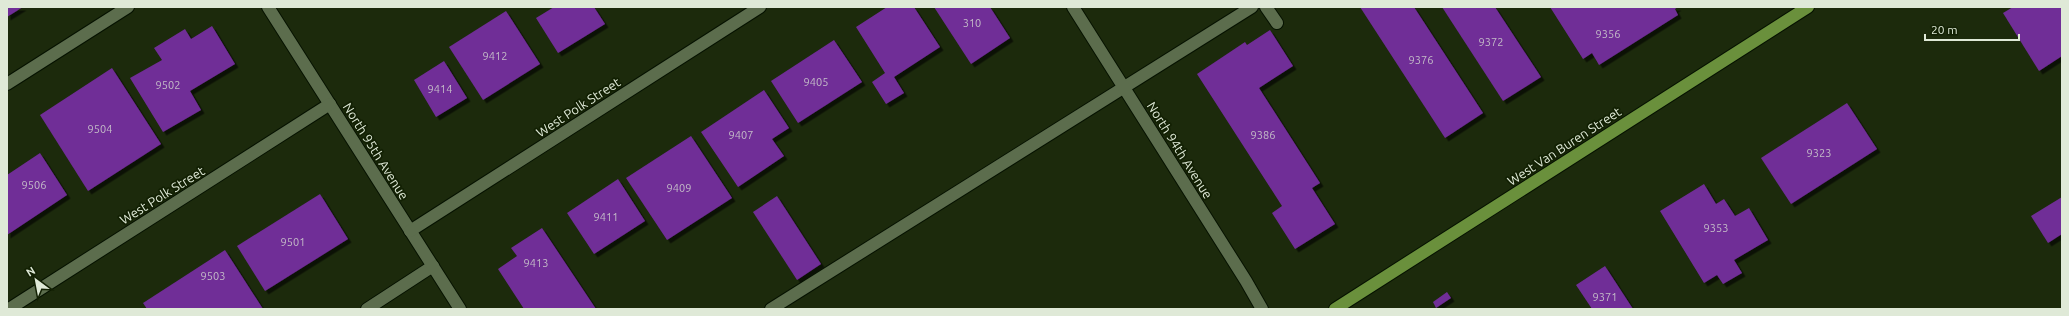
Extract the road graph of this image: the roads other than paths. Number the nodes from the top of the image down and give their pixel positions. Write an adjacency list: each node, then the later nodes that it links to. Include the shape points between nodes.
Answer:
1 (128, 7): 9 (street)
2 (268, 7): 11 (street, North 95th Avenue)
3 (760, 7): 12 (street, West Polk Street)
4 (1073, 7): 10 (street, North 94th Avenue)
5 (1252, 7): 10 (street)
6 (1266, 7): 8 (street)
7 (1808, 7): 19 (main road, West Van Buren Street)
8 (1277, 24)
9 (7, 84)
10 (1124, 88): 17 (street); 18 (street, North 94th Avenue)
11 (330, 104): 12 (street, North 95th Avenue); 14 (street, West Polk Street)
12 (410, 231): 13 (street, North 95th Avenue)
13 (433, 266): 15 (street); 16 (street, North 95th Avenue)
14 (9, 309)
15 (367, 309)
16 (460, 309)
17 (771, 309)
18 (1262, 309)
19 (1335, 309)

